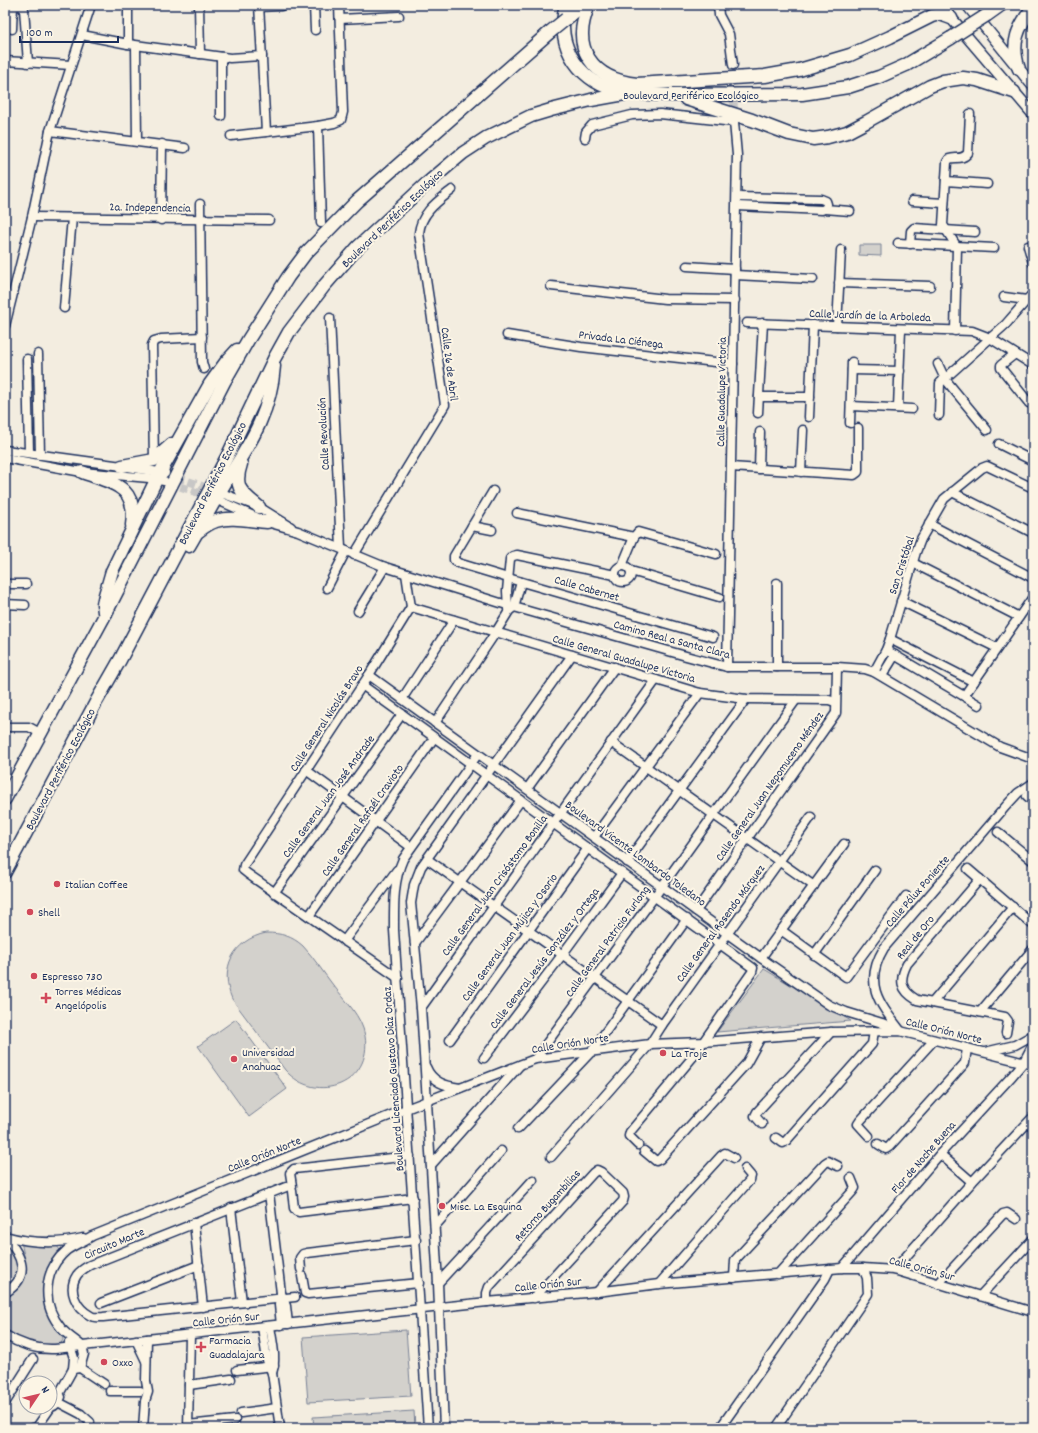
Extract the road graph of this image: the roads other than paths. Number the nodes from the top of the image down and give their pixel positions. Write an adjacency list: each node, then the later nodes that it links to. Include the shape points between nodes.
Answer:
1 (91, 5): 22 (street)
2 (128, 5): 23 (street)
3 (199, 5): 24 (street)
4 (314, 5): 21 (street)
5 (340, 5): 19 (street)
6 (566, 5): 35 (highway, via 563,36 576,64 600,84)
7 (583, 5): 96 (highway, bridge, via 356,201 306,253)
8 (589, 5): 32 (highway, via 583,27 584,47 591,62 604,74 614,80 637,84)
9 (718, 5): 30 (street, via 719,15 729,34)
10 (940, 5): 18 (main road)
11 (967, 5): 31 (main road)
12 (13, 6): 20 (street); 28 (street, via 21,6 24,9)
13 (259, 6): 14 (street); 25 (street)
14 (281, 6)
15 (1033, 7): 31 (highway, via 1016,37 1015,55)
16 (996, 8): 36 (highway, Boulevard Periférico Ecológico, bridge, via 951,38 879,78 848,87)
17 (399, 16): 19 (street)
18 (951, 18): 32 (highway, via 940,14 932,16 850,55 799,70 765,76); 34 (main road)
19 (340, 19): 41 (street, via 343,112 341,120 334,124)
20 (12, 29)
21 (315, 30)
22 (82, 35): 23 (street); 29 (street)
23 (132, 45): 24 (street); 46 (street)
24 (200, 54): 26 (street)
25 (262, 56): 26 (street); 43 (street)
26 (221, 57): 40 (street)
27 (5, 61): 28 (street)
28 (28, 63): 29 (street)
29 (71, 65): 42 (street)
30 (733, 65)
31 (1019, 69): 33 (main road)
32 (694, 81): 36 (highway)
33 (1033, 86)
34 (1014, 92): 37 (highway, via 984,81 943,81 852,130 836,136 813,138 793,135 745,117); 39 (main road)
35 (630, 93): 37 (highway, Boulevard Periférico Ecológico); 100 (highway, Boulevard Periférico Ecológico, via 569,105 531,116 486,138 463,153 358,247 289,332)
36 (802, 94): 37 (highway, Boulevard Periférico Ecológico)
37 (672, 95)
38 (970, 114): 49 (street, via 968,153 962,158 948,159)
39 (1033, 114)
40 (221, 116)
41 (318, 126): 43 (street); 64 (street)
42 (50, 130): 46 (street); 59 (street)
43 (266, 132): 44 (street)
44 (231, 136)
45 (585, 138): 52 (street, Calle Guadalupe Victoria, via 586,132 592,126 632,115 660,114 734,120 738,155)
46 (137, 141): 47 (street)
47 (162, 144): 48 (street); 61 (street)
48 (185, 148)
49 (946, 181): 50 (street); 54 (street)
50 (986, 184)
51 (452, 190): 151 (street, Calle 26 de Abril, via 427,211 420,224 419,233 445,405)
52 (737, 197): 56 (street, Calle Guadalupe Victoria); 57 (street, via 821,200 826,201)
53 (912, 201): 54 (street)
54 (944, 203): 65 (street)
55 (200, 204): 62 (street)
56 (736, 206): 57 (street); 75 (street, Calle Guadalupe Victoria)
57 (825, 209): 58 (street)
58 (850, 211)
59 (32, 217): 60 (street, 2a. Independencia); 89 (street)
60 (72, 218): 61 (street, 2a. Independencia); 84 (street)
61 (161, 220): 62 (street, 2a. Independencia)
62 (200, 220): 63 (street, 2a. Independencia); 94 (street)
63 (269, 220)
64 (321, 223)
65 (945, 230): 66 (street); 68 (street, via 912,229); 70 (street)
66 (975, 232)
67 (898, 243): 68 (street)
68 (910, 244): 70 (street)
69 (1028, 246): 73 (street)
70 (957, 247): 71 (street); 92 (street)
71 (994, 248)
72 (841, 250): 77 (street)
73 (1033, 263)
74 (687, 266): 75 (street)
75 (735, 272): 76 (street); 82 (street, Calle Guadalupe Victoria)
76 (813, 279)
77 (839, 283): 79 (street); 90 (street)
78 (551, 286): 82 (street, via 665,299)
79 (930, 286)
80 (1033, 293): 83 (street)
81 (1004, 297): 83 (street)
82 (735, 300): 101 (street, Calle Guadalupe Victoria)
83 (1030, 302): 95 (street)
84 (64, 308)
85 (330, 318): 151 (street, Calle Revolución)
86 (747, 323): 87 (street, Calle Jardín de la Arboleda)
87 (763, 323): 88 (street, Calle Jardín de la Arboleda); 107 (street)
88 (813, 325): 90 (street, Calle Jardín de la Arboleda); 108 (street)
89 (5, 326)
90 (838, 326): 91 (street, Calle Jardín de la Arboleda)
91 (901, 329): 92 (street, Calle Jardín de la Arboleda); 105 (street)
92 (954, 330): 95 (street, Calle Jardín de la Arboleda, via 972,331)
93 (507, 336): 101 (street, Privada La Ciénega)
94 (202, 337): 104 (street); 128 (street, via 161,338 152,345)
95 (990, 338): 98 (street, Calle Jardín de la Arboleda); 106 (street)
96 (248, 340): 121 (highway, via 220,369); 174 (highway)
97 (38, 354): 126 (street)
98 (1015, 354): 103 (street, Calle Jardín de la Arboleda); 109 (street, via 1001,365 1001,368)
99 (27, 359): 125 (street)
100 (274, 359): 124 (highway, via 268,402 258,430); 184 (highway, Boulevard Periférico Ecológico, via 228,455)
101 (733, 364): 131 (street, Calle Guadalupe Victoria)
102 (938, 364): 106 (street)
103 (1033, 365)
104 (204, 369)
105 (900, 371): 110 (street, via 852,366); 111 (street)
106 (945, 379): 114 (street, via 940,383); 119 (street)
107 (759, 397): 108 (street); 113 (street)
108 (810, 397): 115 (street)
109 (1029, 404)
110 (850, 406): 111 (street); 116 (street)
111 (898, 408): 112 (street)
112 (912, 409)
113 (758, 413)
114 (938, 415)
115 (809, 417)
116 (850, 423)
117 (858, 428): 134 (street, via 857,474)
118 (803, 430): 134 (street)
119 (987, 430)
120 (760, 432): 132 (street)
121 (181, 435): 128 (highway); 135 (highway)
122 (999, 444): 129 (street)
123 (5, 450): 125 (street)
124 (246, 451): 139 (highway); 140 (highway, via 238,472 238,486 244,495)
125 (29, 453): 126 (street)
126 (40, 454): 130 (street)
127 (5, 458): 133 (street)
128 (154, 460): 130 (highway)
129 (1033, 461)
130 (122, 466): 135 (street)
131 (731, 467): 132 (street); 186 (street, Calle Guadalupe Victoria)
132 (759, 469): 134 (street)
133 (82, 472): 135 (street); 145 (highway, via 114,483 123,489 132,505)
134 (801, 472)
135 (161, 476): 145 (highway)
136 (1033, 488): 138 (street, San Cristóbal, via 987,466)
137 (493, 491): 144 (street)
138 (952, 492): 143 (street, San Cristóbal, via 944,499); 149 (street)
139 (216, 495): 140 (street, Camino Real a Santa Clara); 142 (street, Camino Real a Santa Clara); 148 (highway)
140 (260, 507): 147 (street, Camino Real a Santa Clara)
141 (517, 513): 150 (street)
142 (267, 522): 147 (street, Camino Real a Santa Clara); 148 (highway, via 219,520)
143 (929, 524): 153 (street, San Cristóbal); 160 (street)
144 (472, 526): 146 (street); 159 (street, Calle Cabernet, via 454,560)
145 (131, 530): 174 (highway, via 109,579)
146 (492, 530)
147 (298, 531): 151 (street, Camino Real a Santa Clara)
148 (197, 533): 184 (highway, via 136,642)
149 (1033, 533)
150 (636, 534): 152 (street); 154 (street)
151 (347, 551): 155 (street, Camino Real a Santa Clara); 165 (street, Calle 26 de Abril)
152 (716, 554)
153 (912, 562): 168 (street, San Cristóbal); 175 (street)
154 (622, 566): 156 (street); 158 (street, via 617,569)
155 (385, 567): 157 (street, Camino Real a Santa Clara); 173 (street)
156 (631, 571): 158 (street, via 630,578 625,582 618,581); 166 (street)
157 (406, 574): 171 (street); 172 (street, Camino Real a Santa Clara)
158 (615, 575): 159 (street, via 517,555 510,559)
159 (508, 578): 161 (street, Calle Cabernet); 172 (street)
160 (1033, 578)
161 (521, 582): 172 (street); 178 (street, Calle Cabernet)
162 (777, 583): 187 (street)
163 (5, 584): 164 (street)
164 (26, 584)
165 (327, 588)
166 (719, 597)
167 (1033, 597): 175 (street)
168 (901, 601): 179 (street, San Cristóbal); 180 (street)
169 (5, 604): 170 (street)
170 (25, 605)
171 (411, 607): 176 (street, Calle General Guadalupe Victoria); 190 (street, Calle General Nicolás Bravo)
172 (510, 608): 177 (street); 186 (street, Camino Real a Santa Clara)
173 (358, 611)
174 (104, 615): 205 (highway)
175 (1019, 617): 180 (street)
176 (454, 620): 177 (street, Calle General Guadalupe Victoria); 197 (street)
177 (496, 632): 182 (street, Calle General Guadalupe Victoria); 203 (street)
178 (713, 637)
179 (890, 639): 181 (street, San Cristóbal); 193 (street)
180 (997, 648): 193 (street)
181 (886, 650): 183 (street); 189 (street, San Cristóbal)
182 (572, 655): 185 (street, Calle General Guadalupe Victoria); 211 (street)
183 (895, 655): 191 (street); 196 (street)
184 (120, 660): 239 (highway, Boulevard Periférico Ecológico)
185 (615, 667): 192 (street, Calle General Guadalupe Victoria); 216 (street)
186 (727, 667): 187 (street, Camino Real a Santa Clara)
187 (777, 667): 188 (street, Camino Real a Santa Clara)
188 (837, 667): 189 (street, Camino Real a Santa Clara); 200 (street, Calle General Juan Nepomuceno Méndez)
189 (874, 672): 191 (street, Camino Real a Santa Clara)
190 (369, 675): 194 (street, Calle General Nicolás Bravo); 197 (street, Boulevard Vicente Lombardo Toledano)
191 (882, 676): 209 (street, Camino Real a Santa Clara, via 1000,747)
192 (656, 680): 195 (street, Calle General Guadalupe Victoria); 207 (street, Calle General Juan Crisóstomo Bonilla)
193 (974, 682): 196 (street)
194 (362, 686): 202 (street, Boulevard Vicente Lombardo Toledano); 213 (street, Calle General Nicolás Bravo)
195 (700, 692): 198 (street, Calle General Guadalupe Victoria); 212 (street)
196 (964, 696): 201 (street)
197 (402, 699): 203 (street, Boulevard Vicente Lombardo Toledano)
198 (746, 699): 199 (street, Calle General Guadalupe Victoria); 217 (street)
199 (796, 700): 200 (street, Calle General Guadalupe Victoria); 222 (street, Calle General Patricio Furlong)
200 (835, 702): 228 (street, Calle General Juan Nepomuceno Méndez, via 836,713)
201 (979, 705)
202 (402, 714): 206 (street, Boulevard Vicente Lombardo Toledano); 218 (street, Calle General Juan José Andrade)
203 (436, 723): 208 (street, Boulevard Vicente Lombardo Toledano)
204 (5, 727): 205 (street, via 29,727)
205 (40, 734): 219 (highway)
206 (434, 738): 210 (street, Boulevard Vicente Lombardo Toledano); 224 (street, Calle General Rafaél Cravioto)
207 (611, 742): 212 (street); 221 (street, Calle General Juan Crisóstomo Bonilla)
208 (478, 754): 210 (street, Boulevard Licenciado Gustavo Díaz Ordaz); 211 (street, Boulevard Vicente Lombardo Toledano)
209 (1033, 759)
210 (471, 764): 214 (street, Boulevard Vicente Lombardo Toledano); 230 (street, Boulevard Licenciado Gustavo Díaz Ordaz)
211 (493, 764): 214 (street); 216 (street, Boulevard Vicente Lombardo Toledano)
212 (646, 766): 217 (street); 227 (street)
213 (306, 770): 218 (street); 245 (street, Calle General Nicolás Bravo, via 244,865 243,870)
214 (486, 774): 220 (street, Boulevard Vicente Lombardo Toledano); 232 (street)
215 (1033, 783): 272 (street, Calle Pólux Poniente, via 1018,793 1006,806 878,958 874,974 876,996)
216 (527, 789): 221 (street, Boulevard Vicente Lombardo Toledano)
217 (680, 790): 222 (street); 235 (street)
218 (343, 797): 224 (street); 245 (street, Calle General Juan José Andrade)
219 (5, 799)
220 (521, 800): 225 (street, Boulevard Vicente Lombardo Toledano); 242 (street)
221 (560, 813): 225 (street, Calle General Juan Crisóstomo Bonilla); 227 (street, Boulevard Vicente Lombardo Toledano)
222 (714, 814): 228 (street); 243 (street, Calle General Patricio Furlong)
223 (811, 817): 234 (street, Calle General Rosendo Márquez)
224 (376, 821): 230 (street); 251 (street, Calle General Rafaél Cravioto)
225 (553, 823): 231 (street, Boulevard Vicente Lombardo Toledano); 248 (street, Calle General Juan Crisóstomo Bonilla)
226 (998, 832): 233 (street)
227 (594, 837): 235 (street, Boulevard Vicente Lombardo Toledano)
228 (747, 838): 234 (street); 250 (street, Calle General Juan Nepomuceno Méndez)
229 (844, 844): 244 (street)
230 (411, 847): 236 (street, Boulevard Licenciado Gustavo Díaz Ordaz)
231 (588, 848): 240 (street, Boulevard Vicente Lombardo Toledano); 255 (street, Calle General Juan Mújica y Osorio)
232 (427, 859): 242 (street); 258 (street, via 414,885 411,903)
233 (1032, 859)
234 (779, 861): 244 (street); 256 (street, Calle General Rosendo Márquez)
235 (627, 862): 243 (street, Boulevard Vicente Lombardo Toledano)
236 (399, 868): 257 (street); 264 (street, Boulevard Licenciado Gustavo Díaz Ordaz, via 394,896)
237 (968, 869): 241 (street)
238 (875, 870): 261 (street)
239 (5, 872)
240 (622, 873): 246 (street, Boulevard Vicente Lombardo Toledano); 262 (street, Calle General Jesús González y Ortega)
241 (980, 879): 249 (street); 267 (street, Real de Oro, via 907,964 902,974 901,981 906,992 917,1000)
242 (460, 883): 248 (street); 258 (street)
243 (662, 886): 246 (street, Calle General Patricio Furlong); 250 (street, Boulevard Vicente Lombardo Toledano)
244 (814, 886): 254 (street)
245 (274, 893): 251 (street)
246 (655, 896): 252 (street, Boulevard Vicente Lombardo Toledano); 265 (street, Calle General Patricio Furlong)
247 (906, 896): 261 (street, via 846,977)
248 (494, 906): 255 (street); 268 (street, Calle General Juan Crisóstomo Bonilla)
249 (1012, 907): 253 (street); 267 (street)
250 (696, 911): 256 (street, Boulevard Vicente Lombardo Toledano)
251 (309, 916): 257 (street)
252 (687, 920): 259 (street, Boulevard Vicente Lombardo Toledano); 266 (street)
253 (1033, 925)
254 (782, 930): 261 (street); 263 (street)
255 (528, 931): 262 (street); 277 (street, Calle General Juan Mújica y Osorio)
256 (727, 934): 259 (street, Calle General Rosendo Márquez); 263 (street, Boulevard Vicente Lombardo Toledano)
257 (344, 941): 264 (street)
258 (415, 942): 268 (street)
259 (720, 943): 270 (street, Calle General Rosendo Márquez); 279 (street, Boulevard Vicente Lombardo Toledano, via 753,968)
260 (1033, 949): 269 (street)
261 (814, 954)
262 (562, 955): 265 (street); 285 (street, Calle General Jesús González y Ortega)
263 (761, 958): 272 (street, Boulevard Vicente Lombardo Toledano, via 829,1005)
264 (398, 978): 293 (street, Boulevard Licenciado Gustavo Díaz Ordaz)
265 (595, 978): 266 (street); 286 (street, Calle General Patricio Furlong)
266 (628, 1001): 270 (street); 283 (street)
267 (932, 1002): 269 (street, Real de Oro)
268 (421, 1008): 288 (street)
269 (980, 1012): 274 (street, Real de Oro, via 1008,1018)
270 (662, 1026): 280 (street, Calle General Rosendo Márquez)
271 (874, 1031): 272 (street, Calle Orión Norte); 273 (street, Calle Orión Norte); 298 (street, via 872,1044 786,1141 783,1143)
272 (900, 1031): 278 (street, Calle Orión Norte)
273 (831, 1032): 276 (street, Calle Orión Norte); 295 (street, via 757,1112 755,1116)
274 (1006, 1033)
275 (1033, 1035): 284 (street, via 1015,1045)
276 (761, 1037): 279 (street, Calle Orión Norte); 279 (street, via 746,1064 656,1161 629,1136 630,1132)
277 (450, 1040)
278 (934, 1040): 282 (street, Calle Orión Norte); 297 (street, via 860,1121 858,1124)
279 (703, 1042): 280 (street, Calle Orión Norte)
280 (650, 1044): 283 (street, Calle Orión Norte); 303 (street, Calle General Rosendo Márquez)
281 (1033, 1044): 287 (street, Flor de Noche Buena)
282 (967, 1048): 284 (street, Calle Orión Norte); 299 (street, via 965,1063 889,1147 886,1149)
283 (591, 1052): 286 (street, Calle Orión Norte); 296 (street)
284 (983, 1052): 287 (street, Calle Orión Norte)
285 (484, 1058)
286 (535, 1059): 289 (street, Calle Orión Norte)
287 (1023, 1062): 290 (street, Calle Orión Norte); 301 (street, Flor de Noche Buena)
288 (425, 1065): 291 (street, via 428,1073 438,1082); 292 (street)
289 (521, 1065): 291 (street, Calle Orión Norte); 305 (street)
290 (1033, 1065)
291 (461, 1088): 292 (street, Calle Orión Norte)
292 (427, 1102): 293 (street, Calle Orión Norte); 305 (street)
293 (406, 1109): 302 (street, Boulevard Licenciado Gustavo Díaz Ordaz); 319 (street, Calle Orión Norte)
294 (1033, 1117): 310 (street)
295 (762, 1124)
296 (518, 1129)
297 (869, 1136)
298 (776, 1138)
299 (878, 1144)
300 (501, 1151): 317 (street)
301 (940, 1154): 310 (street); 325 (street, Flor de Noche Buena)
302 (410, 1156): 311 (street, via 294,1169 291,1171); 313 (street, Boulevard Licenciado Gustavo Díaz Ordaz)
303 (551, 1157)
304 (734, 1158): 335 (street, via 725,1153 721,1156)
305 (431, 1165): 317 (street)
306 (838, 1166): 330 (street, via 828,1161 825,1163 736,1260)
307 (745, 1169): 333 (street, via 751,1176 750,1180)
308 (851, 1178): 329 (street, via 855,1188 853,1191)
309 (533, 1180): 332 (street)
310 (972, 1182): 328 (street)
311 (290, 1188): 312 (street, Circuito Marte); 313 (street, via 296,1211)
312 (269, 1193): 314 (street, Circuito Marte); 337 (street)
313 (413, 1198): 321 (street, Boulevard Licenciado Gustavo Díaz Ordaz)
314 (232, 1208): 316 (street, Circuito Marte); 341 (street)
315 (1016, 1219): 334 (street, via 1007,1213 1003,1214)
316 (194, 1223): 324 (street); 344 (street, Circuito Marte, via 90,1265 76,1278 73,1289 78,1305 97,1317)
317 (435, 1226): 332 (street)
318 (5, 1236): 322 (street, Calle Orión Norte); 336 (street, via 16,1249 22,1272 14,1287)
319 (92, 1236): 322 (street, Calle Orión Norte); 323 (street, Calle Orión Norte)
320 (1032, 1236): 338 (street)
321 (416, 1240): 331 (street, Boulevard Licenciado Gustavo Díaz Ordaz); 331 (street, via 307,1252 300,1258 301,1273 305,1293 308,1294)
322 (57, 1242): 323 (street, via 62,1247)
323 (61, 1256): 350 (street, Calle Orión Norte, via 52,1269 47,1284 48,1302 52,1313)
324 (199, 1265): 343 (street); 344 (street)
325 (842, 1268): 326 (street, Calle Orión Sur); 327 (street, Calle Orión Sur)
326 (863, 1268): 328 (street, Calle Orión Sur); 382 (street, via 867,1278 868,1294)
327 (830, 1269): 329 (street, Calle Orión Sur); 381 (street)
328 (894, 1270): 334 (street, Calle Orión Sur)
329 (778, 1274): 330 (street, Calle Orión Sur)
330 (734, 1278): 333 (street, Calle Orión Sur)
331 (419, 1283): 347 (street, Boulevard Licenciado Gustavo Díaz Ordaz)
332 (438, 1283): 345 (street)
333 (659, 1284): 335 (street, Calle Orión Sur)
334 (938, 1284): 338 (street, Calle Orión Sur)
335 (597, 1292): 340 (street, Calle Orión Sur)
336 (5, 1293)
337 (281, 1296): 339 (street, Circuito Marte); 341 (street, Circuito Marte); 348 (street, via 279,1305)
338 (980, 1296): 346 (street, Calle Orión Sur)
339 (295, 1297)
340 (534, 1298): 342 (street, Calle Orión Sur); 342 (street, Retorno Bugambilias, via 623,1201 624,1193 601,1172 593,1172 489,1287)
341 (242, 1302): 344 (street, Circuito Marte)
342 (487, 1302): 345 (street, Calle Orión Sur)
343 (100, 1303)
344 (203, 1307)
345 (438, 1308): 347 (street, Calle Orión Sur); 380 (street)
346 (1031, 1309)
347 (421, 1310): 348 (street, Calle Orión Sur); 379 (street, Boulevard Licenciado Gustavo Díaz Ordaz)
348 (284, 1324): 349 (street, Calle Orión Sur)
349 (266, 1326): 352 (street, Calle Orión Sur); 360 (street)
350 (66, 1332): 355 (street); 356 (street)
351 (5, 1334): 356 (street, Calle Orión Sur, via 12,1340 34,1348)
352 (190, 1335): 353 (street, Calle Orión Sur); 365 (street)
353 (147, 1339): 354 (street, Calle Orión Sur); 358 (street)
354 (136, 1340): 355 (street, Calle Orión Sur); 358 (street)
355 (82, 1346): 356 (street, Calle Orión Sur); 359 (street, via 84,1354)
356 (71, 1348): 359 (street)
357 (33, 1358): 370 (street)
358 (146, 1362): 363 (street)
359 (76, 1368): 364 (street); 368 (street)
360 (272, 1368): 361 (street); 371 (street)
361 (237, 1370)
362 (231, 1379): 365 (street)
363 (146, 1381): 367 (street); 369 (street, via 148,1392)
364 (104, 1384)
365 (189, 1385): 375 (street)
366 (110, 1391): 367 (street)
367 (140, 1391): 369 (street)
368 (59, 1398): 374 (street); 376 (street)
369 (145, 1401): 377 (street)
370 (5, 1403)
371 (277, 1408): 372 (street); 378 (street)
372 (241, 1413)
373 (235, 1420): 375 (street)
374 (90, 1422)
375 (188, 1426)
376 (35, 1428)
377 (143, 1428)
378 (280, 1428)
379 (428, 1428)
380 (444, 1428)
381 (720, 1428)
382 (776, 1428)

